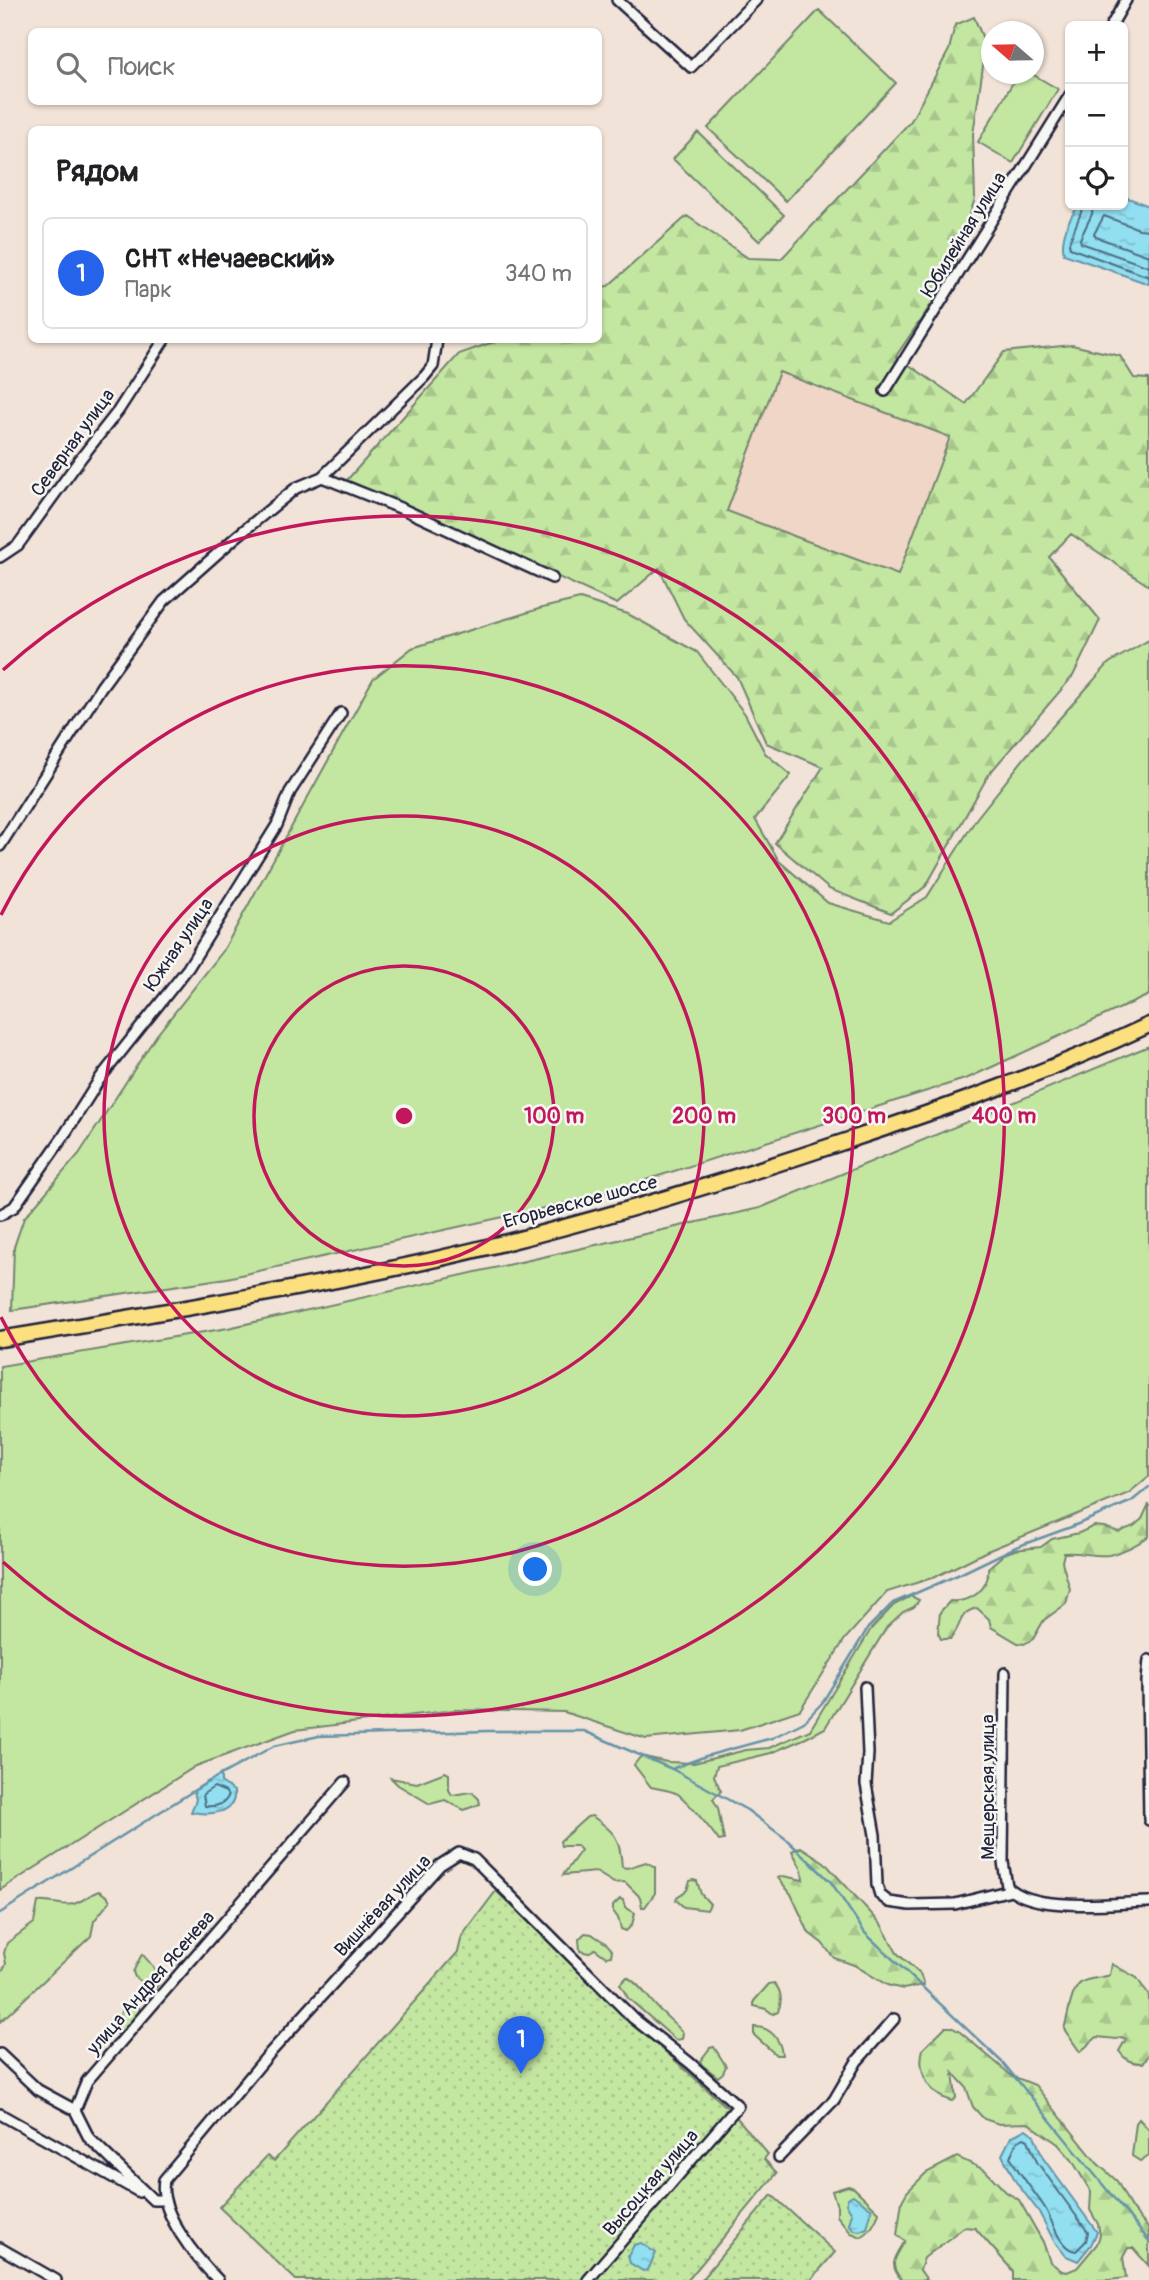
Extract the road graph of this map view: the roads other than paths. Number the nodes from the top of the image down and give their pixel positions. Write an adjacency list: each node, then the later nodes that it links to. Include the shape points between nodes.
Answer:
1 (617, 0): 2 (street, via 691,67)
2 (756, 0)
3 (1126, 0): 4 (street)
4 (1114, 21)
5 (1065, 103): 8 (street, Юбилейная улица)
6 (162, 343): 10 (street, Северная улица, via 118,411 18,545)
7 (437, 343): 9 (street, via 433,366 424,377)
8 (885, 391)
9 (322, 477): 11 (street); 13 (street, via 296,488 164,601 101,687)
10 (0, 557)
11 (552, 578)
12 (341, 713): 15 (street, Южная улица, via 188,968 101,1077 14,1207)
13 (0, 846)
14 (1149, 1025): 16 (main road, Егорьевское шоссе, via 930,1113 650,1203 421,1262)
15 (0, 1215)
16 (0, 1339)
17 (1149, 1660): 21 (street)
18 (1005, 1673): 22 (street, Мещерская улица, via 1003,1862)
19 (865, 1687): 22 (street, via 866,1784 880,1895 889,1902 910,1905 956,1904)
20 (345, 1782): 27 (street, улица Андрея Ясенева, via 87,2081)
21 (1149, 1820)
22 (1011, 1890): 23 (street, via 1044,1903)
23 (1149, 1902)
24 (894, 2019): 29 (street, via 857,2061 834,2100)
25 (0, 2054): 27 (street, via 38,2090)
26 (737, 2106): 30 (street, Вишнёвая улица, via 633,2018 474,1860 459,1853 440,1866 270,2054 164,2180); 34 (street, Высоцкая улица)
27 (75, 2110): 30 (street, via 89,2138)
28 (0, 2114): 30 (street)
29 (779, 2157)
30 (158, 2200): 33 (street)
31 (0, 2248): 32 (street)
32 (56, 2280)
33 (218, 2280)
34 (588, 2280)

